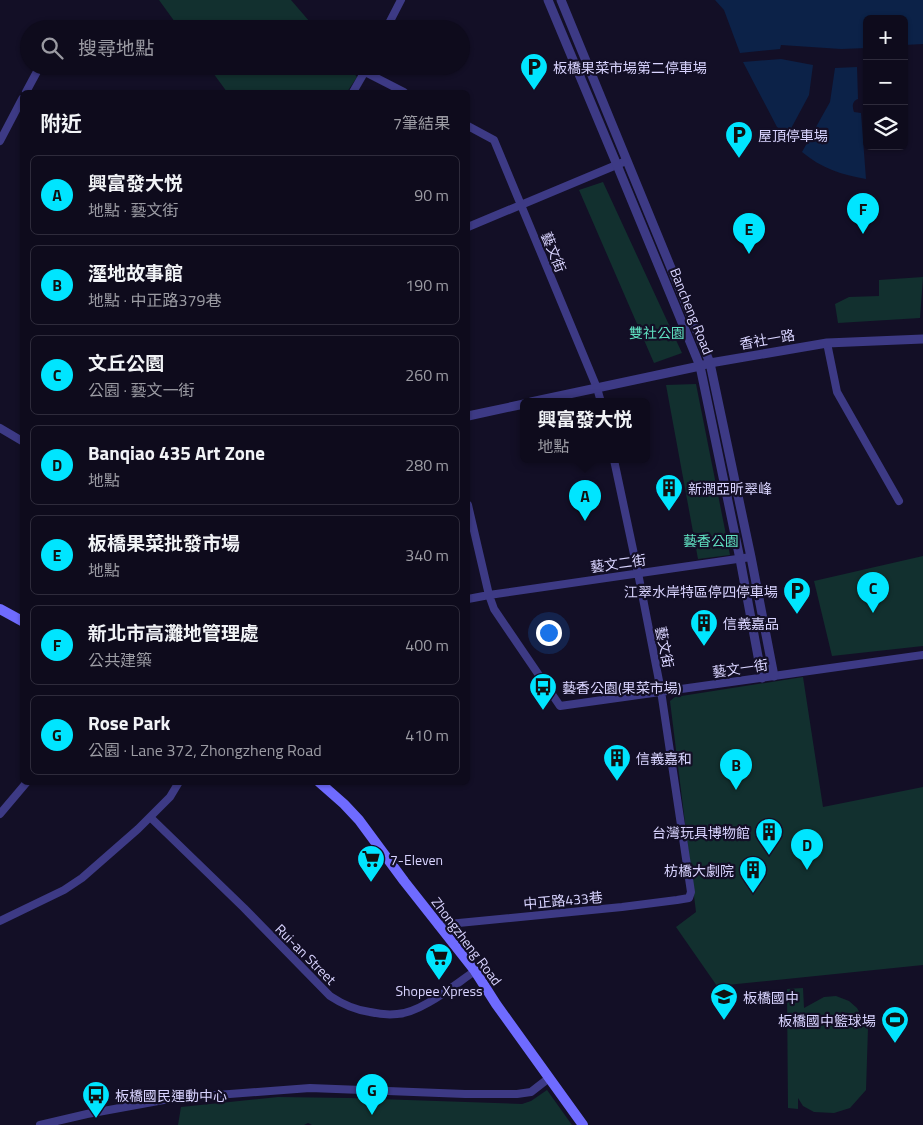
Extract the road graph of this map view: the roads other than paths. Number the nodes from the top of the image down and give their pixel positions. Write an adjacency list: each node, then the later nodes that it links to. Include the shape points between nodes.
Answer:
1 (400, 0): 4 (street)
2 (548, 0): 15 (street, Bancheng Road)
3 (560, 0): 14 (street, Bancheng Road)
4 (390, 20)
5 (35, 75): 8 (street)
6 (363, 75): 9 (street)
7 (376, 75): 10 (street)
8 (27, 90)
9 (354, 90)
10 (401, 90)
11 (20, 103): 13 (street)
12 (470, 127): 16 (street, 藝文街, via 494,140)
13 (0, 141)
14 (626, 161): 15 (street); 20 (street, Bancheng Road)
15 (617, 164): 16 (street); 21 (street, Bancheng Road)
16 (521, 205): 17 (street); 22 (street, 藝文街)
17 (470, 226)
18 (923, 339): 19 (street, 香社一路)
19 (827, 343): 20 (street, 香社一路); 30 (street, via 837,392)
20 (710, 363): 21 (street, 香社一路); 32 (street, Bancheng Road)
21 (700, 366): 22 (street, 香社一路); 33 (street, Bancheng Road)
22 (596, 388): 23 (street, 香社一路); 24 (street, 藝文街)
23 (550, 398)
24 (600, 398)
25 (520, 405): 26 (street)
26 (470, 416)
27 (0, 428): 28 (street)
28 (20, 439)
29 (615, 463): 34 (street, 藝文街)
30 (899, 501)
31 (470, 514): 35 (street)
32 (751, 557): 33 (street, 藝文二街); 40 (street, Bancheng Road)
33 (740, 559): 34 (street, 藝文二街); 41 (street, Bancheng Road)
34 (638, 573): 35 (street, 藝文二街); 42 (street, 藝文街)
35 (489, 595): 36 (street, 藝文二街); 42 (street, 藝文一街, via 494,609 560,706)
36 (470, 599)
37 (0, 608): 38 (main road)
38 (20, 620)
39 (923, 655): 40 (street, 藝文一街)
40 (774, 676): 41 (street, 藝文一街)
41 (762, 678): 42 (street, 藝文一街)
42 (661, 691): 48 (street, 藝文街, via 691,892)
43 (24, 785): 46 (street)
44 (177, 785): 47 (street, via 170,797)
45 (322, 785): 50 (main road, Zhongzheng Road, via 359,820)
46 (0, 814)
47 (150, 816): 49 (street, via 82,878); 51 (street, Rui-an Street, via 340,1003 383,1014 411,1011)
48 (689, 898): 50 (street, 中正路433巷)
49 (0, 920)
50 (438, 925): 51 (main road, Zhongzheng Road)
51 (475, 971): 52 (main road, Zhongzheng Road)
52 (549, 1078): 53 (street, via 531,1092 517,1094 310,1088 179,1098); 54 (main road, Zhongzheng Road)
53 (40, 1125)
54 (583, 1125)

